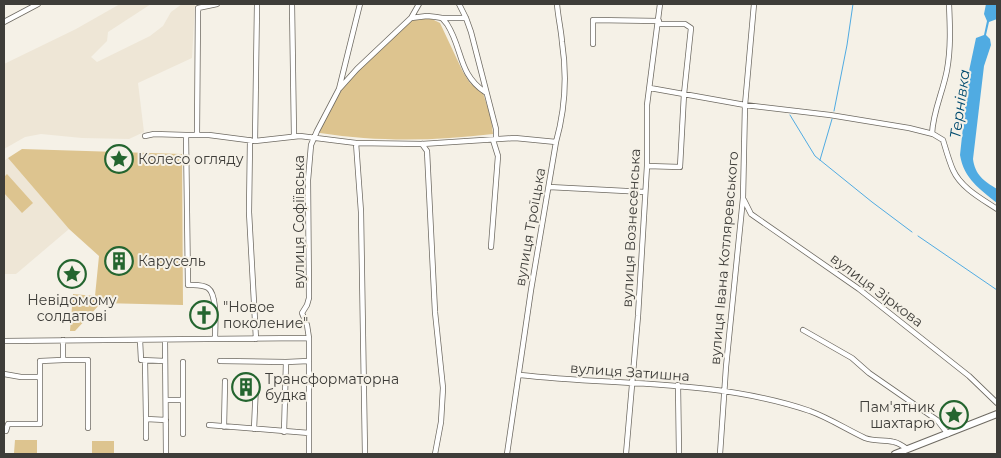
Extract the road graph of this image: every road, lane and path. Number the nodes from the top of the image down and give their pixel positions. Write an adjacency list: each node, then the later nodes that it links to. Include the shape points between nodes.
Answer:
1 (38, 4): 15 (street)
2 (217, 4): 23 (street, via 198,8)
3 (257, 4): 30 (street)
4 (292, 4): 27 (street, вулиця Софіївська)
5 (360, 4): 19 (street)
6 (419, 4): 12 (street)
7 (459, 4): 14 (street)
8 (557, 4): 31 (street, вулиця Троїцька, via 563,44 564,88 562,119)
9 (660, 4): 16 (street, вулиця Вознесенська)
10 (754, 4): 22 (street, вулиця Івана Котляревського)
11 (950, 4): 24 (street, via 947,71)
12 (411, 18): 13 (street); 19 (street)
13 (442, 18): 14 (street); 20 (street, via 452,32 467,74)
14 (466, 18): 20 (street)
15 (4, 22)
16 (658, 22): 17 (street, via 594,20); 18 (street, вулиця Вознесенська); 21 (street, via 685,24 691,28)
17 (593, 44)
18 (650, 88): 21 (street); 34 (street, вулиця Вознесенська)
19 (339, 89): 28 (street, вулиця Софіївська)
20 (485, 92): 29 (street, via 496,129)
21 (684, 94): 22 (street); 34 (street, via 680,167)
22 (745, 105): 24 (street, via 830,115); 37 (street, вулиця Івана Котляревського)
23 (197, 134): 25 (street); 30 (street)
24 (932, 134): 38 (street, via 943,140 957,177)
25 (186, 135): 26 (street); 44 (street, via 188,285 204,286 212,293)
26 (145, 136)
27 (294, 136): 28 (street); 30 (street)
28 (313, 138): 32 (street); 43 (street, вулиця Софіївська, via 308,180 309,298 302,313)
29 (495, 139): 31 (street); 33 (street); 41 (street, via 498,156)
30 (252, 140): 45 (street, via 249,212)
31 (556, 142): 35 (street, вулиця Троїцька)
32 (356, 143): 33 (street); 84 (street, via 361,212)
33 (422, 144): 85 (street, via 427,151 435,312 443,388)
34 (647, 166): 36 (street, вулиця Вознесенська)
35 (549, 187): 36 (street); 58 (street, вулиця Троїцька)
36 (645, 192): 62 (street, вулиця Вознесенська)
37 (743, 198): 39 (street, вулиця Зіркова); 40 (street, вулиця Івана Котляревського)
38 (997, 209)
39 (751, 214): 40 (street); 67 (street, вулиця Зіркова, via 859,289 969,376)
40 (741, 215): 64 (street, вулиця Івана Котляревського)
41 (491, 247)
42 (803, 330): 79 (street, via 852,358 936,420)
43 (309, 338): 45 (street); 54 (street, вулиця Софіївська)
44 (215, 339): 45 (street); 49 (street)
45 (256, 339)
46 (4, 340): 47 (street)
47 (63, 340): 48 (street); 50 (street)
48 (140, 340): 49 (street); 51 (street, via 140,360)
49 (165, 340): 52 (street)
50 (63, 360): 59 (street, via 40,361); 73 (street, via 88,360)
51 (145, 360): 52 (street); 69 (street)
52 (166, 361): 65 (street)
53 (220, 361): 56 (street)
54 (309, 361): 56 (street); 77 (street, вулиця Софіївська)
55 (183, 362): 66 (street)
56 (286, 362): 76 (street)
57 (4, 374): 59 (street)
58 (520, 375): 62 (street, вулиця Затишна); 86 (street, вулиця Троїцька)
59 (40, 377): 75 (street, via 40,424 8,424)
60 (225, 381): 72 (street)
61 (256, 384): 74 (street)
62 (631, 384): 63 (street, вулиця Затишна); 87 (street, вулиця Вознесенська)
63 (678, 385): 64 (street, вулиця Затишна); 88 (street)
64 (724, 391): 81 (street, вулиця Затишна, via 811,412 868,439 895,442); 89 (street, вулиця Івана Котляревського)
65 (166, 400): 66 (street); 70 (street)
66 (183, 400): 78 (street)
67 (997, 403)
68 (997, 414): 79 (street)
69 (146, 419): 70 (street); 80 (street)
70 (166, 420): 82 (street)
71 (209, 425): 72 (street)
72 (224, 427): 74 (street)
73 (88, 428)
74 (254, 429): 76 (street)
75 (4, 431)
76 (284, 432): 77 (street)
77 (309, 433): 83 (street, вулиця Софіївська)
78 (183, 434)
79 (948, 434): 81 (street)
80 (146, 438)
81 (908, 449): 90 (street)
82 (166, 454)
83 (309, 454)
84 (365, 454)
85 (435, 454)
86 (507, 454)
87 (626, 454)
88 (679, 454)
89 (720, 454)
90 (899, 454)

